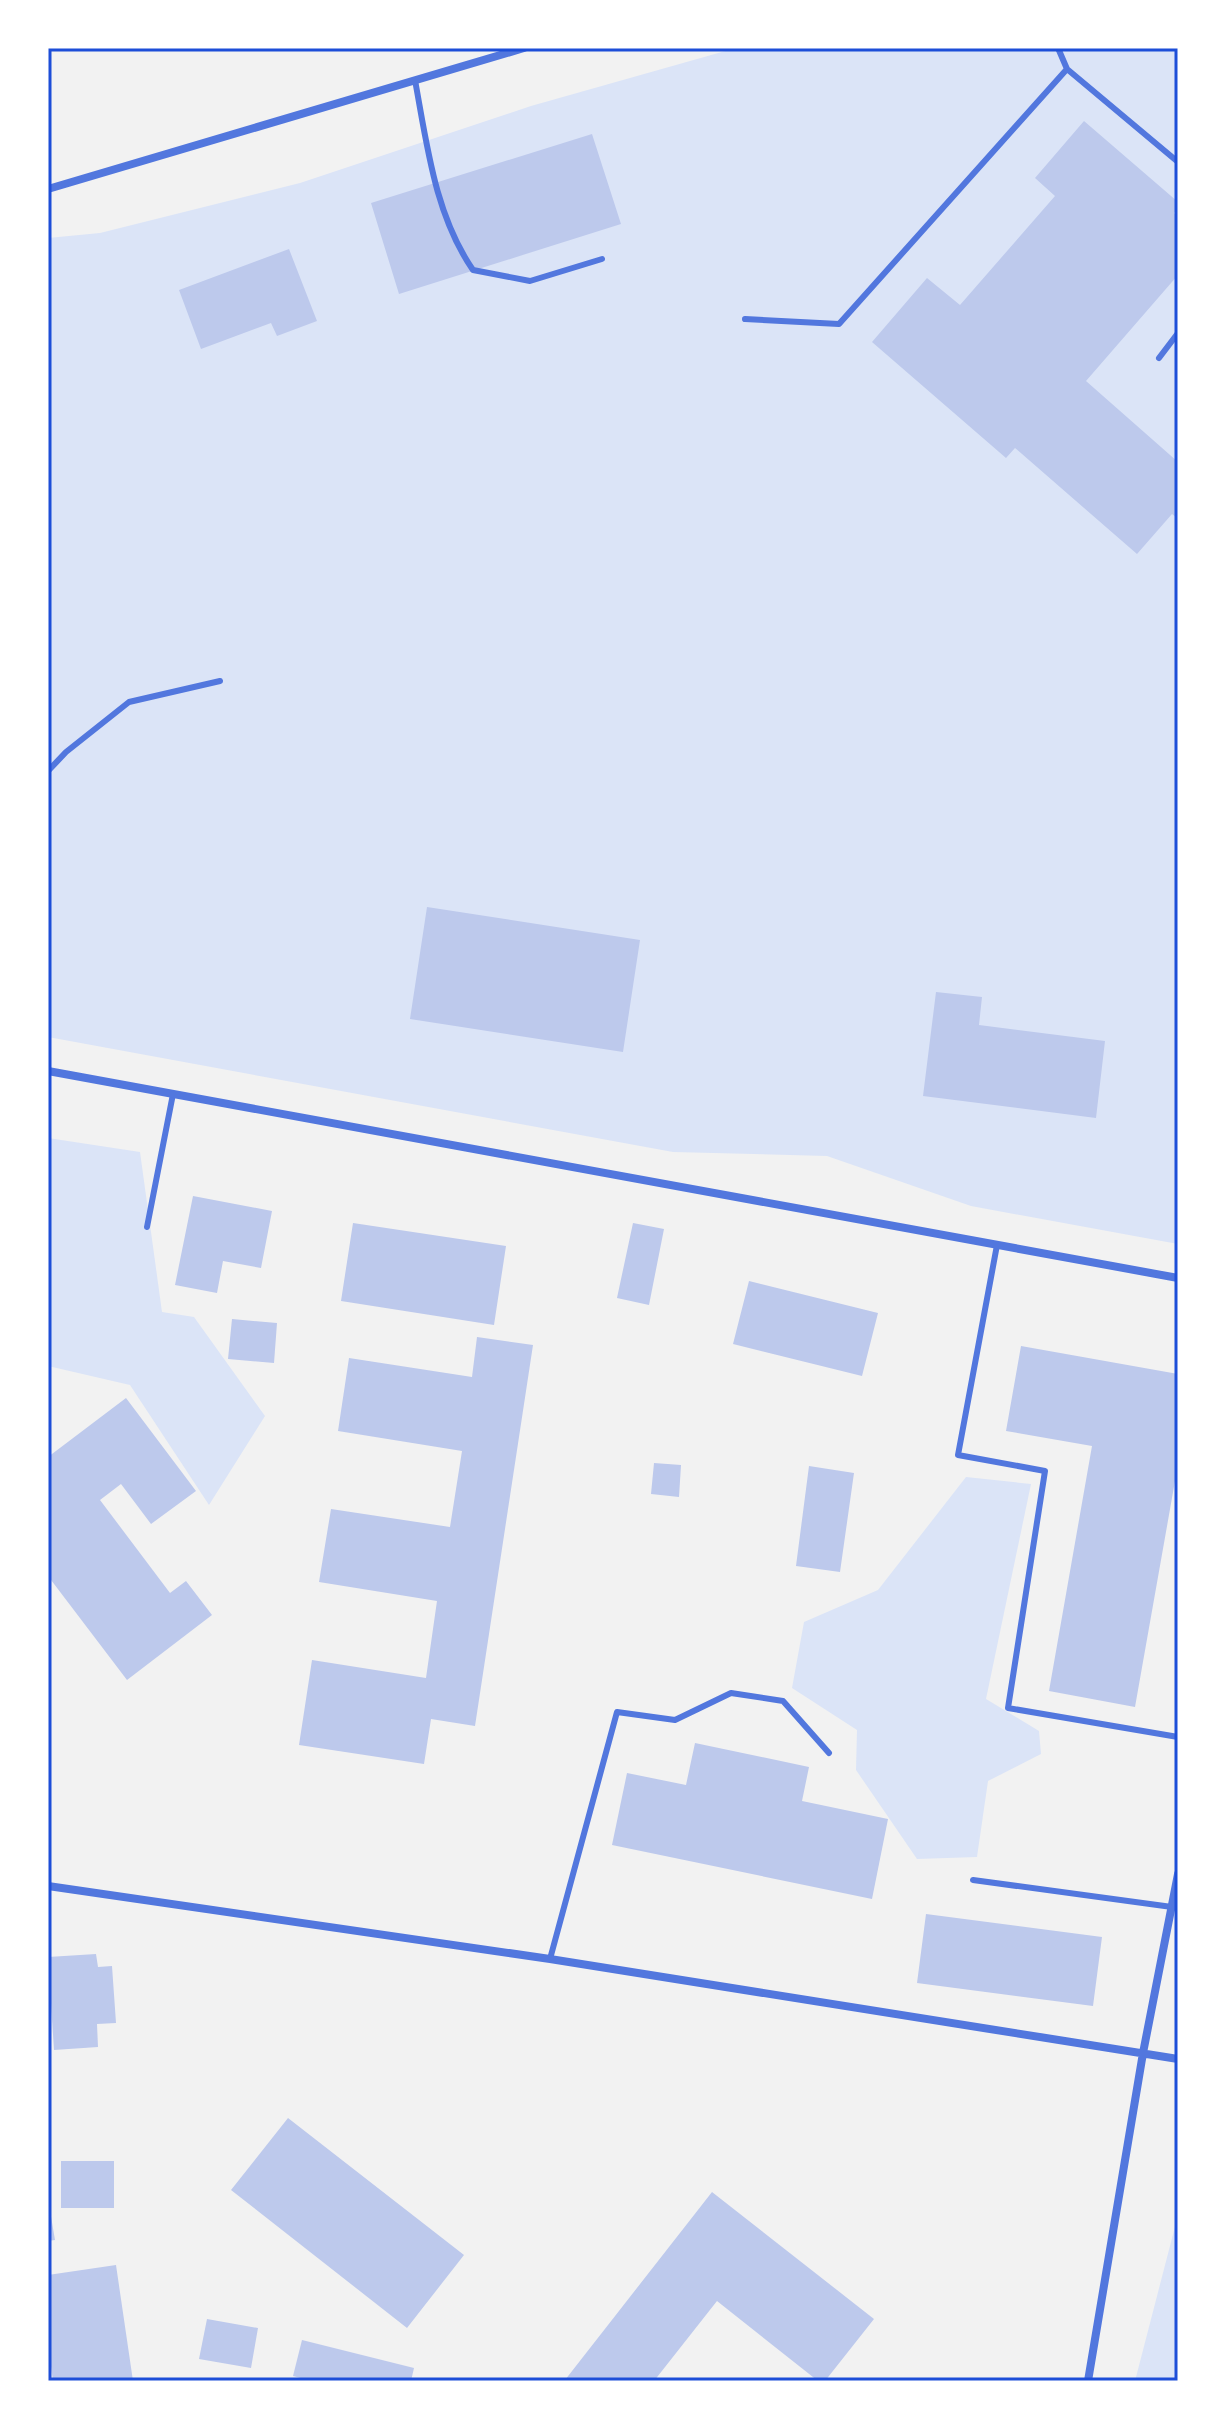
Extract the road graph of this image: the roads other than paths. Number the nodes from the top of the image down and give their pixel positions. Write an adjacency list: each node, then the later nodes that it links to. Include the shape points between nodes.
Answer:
1 (524, 48): 4 (street)
2 (1058, 48): 3 (lane)
3 (1067, 69): 5 (lane); 8 (lane, via 839,324)
4 (415, 80): 6 (street); 7 (lane, via 444,214 473,270 530,281)
5 (1178, 162)
6 (48, 189)
7 (602, 259)
8 (745, 319)
9 (1178, 333): 10 (lane)
10 (1159, 358)
11 (220, 681): 12 (lane, via 129,702)
12 (48, 771)
13 (48, 1071): 14 (street)
14 (173, 1094): 15 (lane); 16 (street)
15 (147, 1227)
16 (997, 1245): 17 (street); 18 (lane, via 958,1455 1045,1471 1008,1708)
17 (1178, 1278)
18 (1178, 1737)
19 (829, 1753): 24 (lane, via 783,1701 731,1693 675,1720 617,1712)
20 (1178, 1874): 23 (street)
21 (973, 1880): 23 (lane)
22 (48, 1886): 24 (street)
23 (1172, 1907): 25 (street)
24 (550, 1959): 25 (street)
25 (1143, 2053): 26 (street); 27 (street)
26 (1178, 2059)
27 (1088, 2381)

